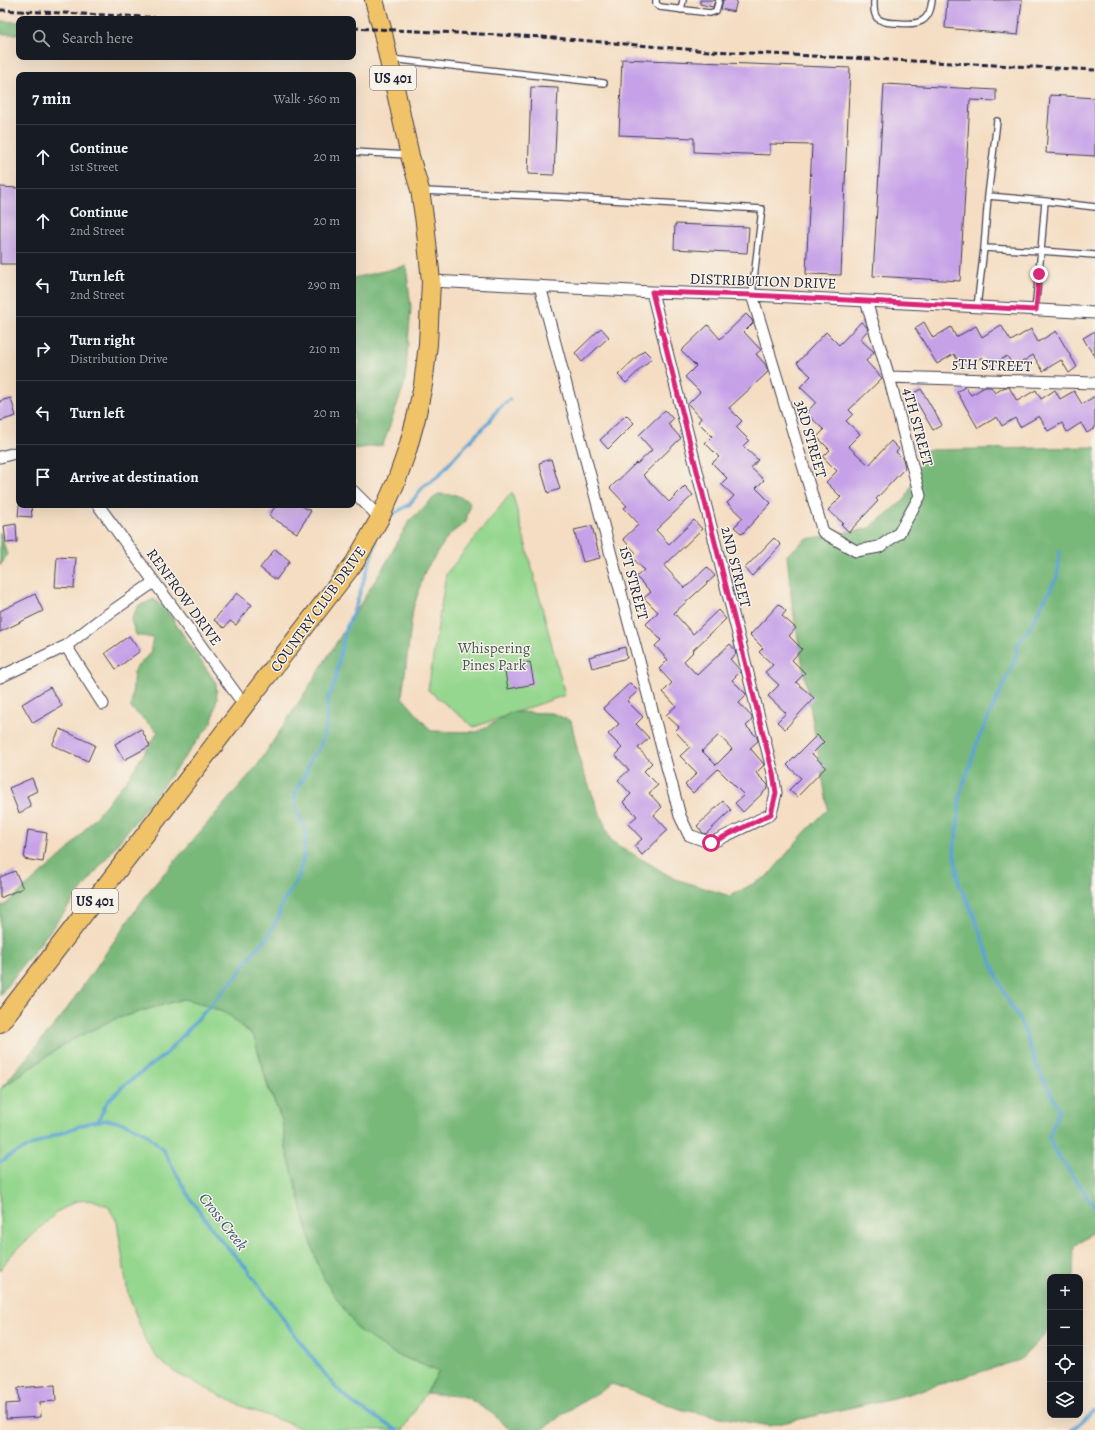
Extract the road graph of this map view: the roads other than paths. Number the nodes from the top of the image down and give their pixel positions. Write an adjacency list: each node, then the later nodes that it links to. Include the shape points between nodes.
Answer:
1 (374, 0): 8 (main road, COUNTRY CLUB DRIVE / US 401)
2 (656, 0): 7 (lane, via 660,7)
3 (683, 0): 7 (lane)
4 (719, 0): 7 (lane, via 714,12)
5 (874, 0): 6 (lane, via 873,9 877,18 886,23 911,24 919,23 926,18 931,11)
6 (932, 0)
7 (680, 10)
8 (389, 58): 9 (lane); 12 (main road, COUNTRY CLUB DRIVE / US 401)
9 (604, 83)
10 (997, 121): 14 (lane)
11 (356, 152): 12 (lane)
12 (410, 156): 13 (main road, COUNTRY CLUB DRIVE / US 401)
13 (420, 190): 20 (main road, COUNTRY CLUB DRIVE / US 401); 23 (lane, via 762,209)
14 (988, 196): 15 (lane); 17 (lane)
15 (1045, 201): 16 (lane); 18 (lane)
16 (1095, 207)
17 (984, 248): 18 (lane); 25 (lane)
18 (1041, 251): 19 (lane); 26 (lane)
19 (1095, 256)
20 (431, 281): 21 (street, DISTRIBUTION DRIVE); 34 (main road, COUNTRY CLUB DRIVE / US 401, via 428,344 416,418 403,463)
21 (540, 286): 22 (street, DISTRIBUTION DRIVE); 41 (street, 1ST STREET, via 680,816 689,835 711,843)
22 (652, 292): 23 (street, DISTRIBUTION DRIVE); 41 (street, 2ND STREET, via 776,793 771,814)
23 (752, 295): 24 (street, DISTRIBUTION DRIVE); 35 (street, 3RD STREET, via 823,532 856,551)
24 (866, 301): 25 (street, DISTRIBUTION DRIVE); 28 (street, 4TH STREET)
25 (977, 307): 26 (street, DISTRIBUTION DRIVE)
26 (1036, 310): 27 (street, DISTRIBUTION DRIVE)
27 (1095, 313)
28 (889, 377): 29 (street, 5TH STREET); 35 (street, 4TH STREET, via 920,496 899,533)
29 (1095, 383)
30 (16, 453): 31 (street)
31 (0, 457)
32 (356, 494): 34 (street)
33 (100, 508): 36 (street, RENFROW DRIVE)
34 (380, 518): 40 (main road, COUNTRY CLUB DRIVE / US 401, via 355,562)
35 (879, 547)
36 (154, 582): 37 (street); 40 (street, RENFROW DRIVE)
37 (66, 646): 38 (street); 39 (street)
38 (0, 677)
39 (103, 704)
40 (245, 706): 42 (main road, COUNTRY CLUB DRIVE / US 401)
41 (738, 830)
42 (0, 1023)

